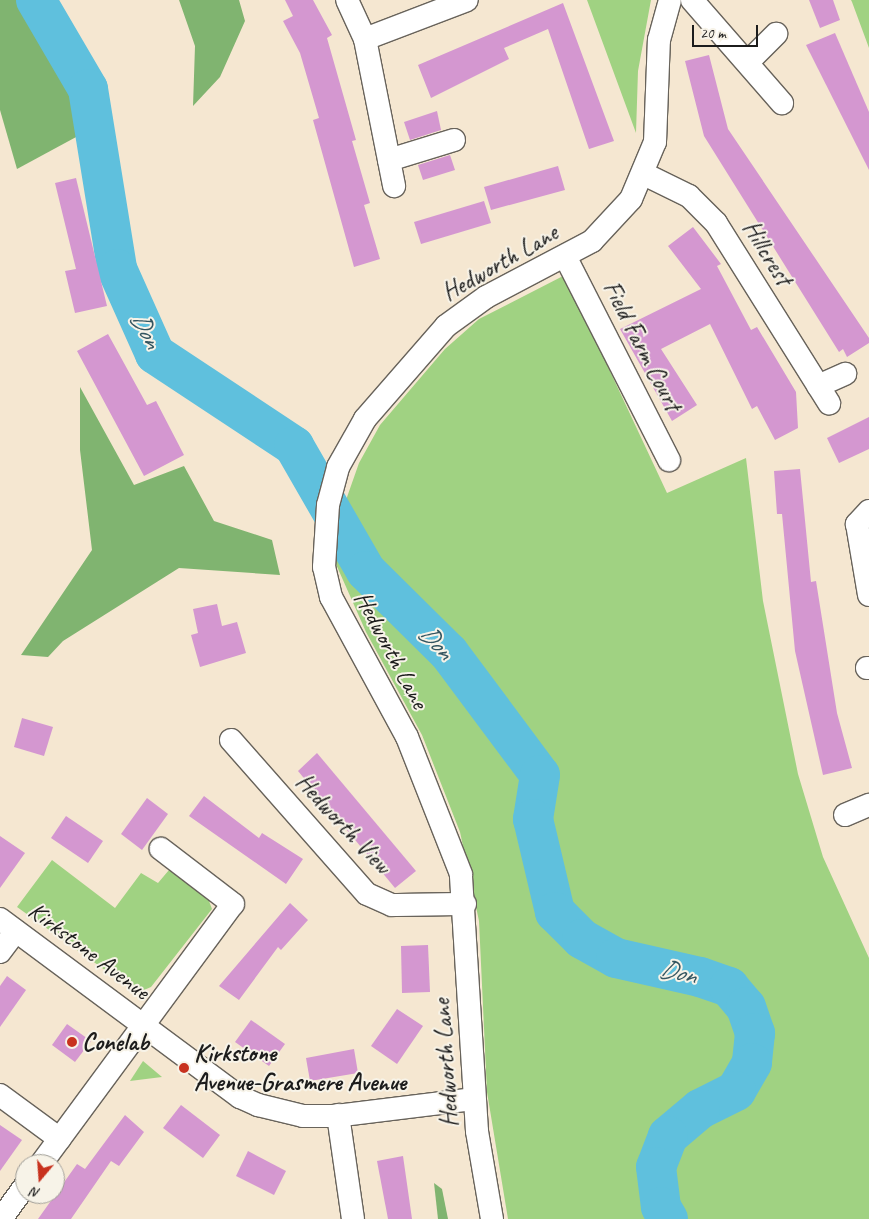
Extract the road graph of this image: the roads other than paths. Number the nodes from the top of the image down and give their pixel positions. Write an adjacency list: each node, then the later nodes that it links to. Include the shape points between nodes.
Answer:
1 (347, 0): 6 (street)
2 (467, 0): 6 (street)
3 (670, 0): 11 (street, Hedworth Lane, via 659,40 654,142)
4 (692, 0): 7 (street)
5 (776, 34): 7 (street)
6 (364, 40): 10 (street)
7 (748, 62): 8 (street)
8 (782, 103)
9 (454, 140): 10 (street)
10 (389, 160): 12 (street)
11 (644, 174): 13 (street, Hedworth Lane, via 611,223); 14 (street, Hillcrest, via 689,196 716,223 824,395)
12 (394, 186)
13 (566, 258): 15 (street, Field Farm Court); 22 (street, Hedworth Lane, via 486,297 446,326 365,419 338,467 323,543 331,597 406,737 453,847)
14 (845, 374)
15 (669, 460)
16 (869, 511): 17 (street, via 857,524)
17 (869, 595)
18 (230, 740): 22 (street, Hedworth View, via 366,894 392,905)
19 (869, 805): 20 (street)
20 (845, 815)
21 (161, 849): 25 (street, Kirkstone Avenue, via 233,904)
22 (465, 904): 27 (street, Hedworth Lane)
23 (8, 925): 24 (street); 25 (street, Kirkstone Avenue)
24 (0, 952)
25 (144, 1026): 28 (street, Kirkstone Avenue, via 258,1105 303,1116); 29 (street)
26 (0, 1095): 29 (street)
27 (474, 1099): 28 (street, Kirkstone Avenue); 34 (street, Hedworth Lane)
28 (338, 1116): 33 (street)
29 (60, 1139): 30 (street)
30 (49, 1154)
31 (15, 1200): 32 (street)
32 (1, 1219)
33 (353, 1219)
34 (492, 1219)

